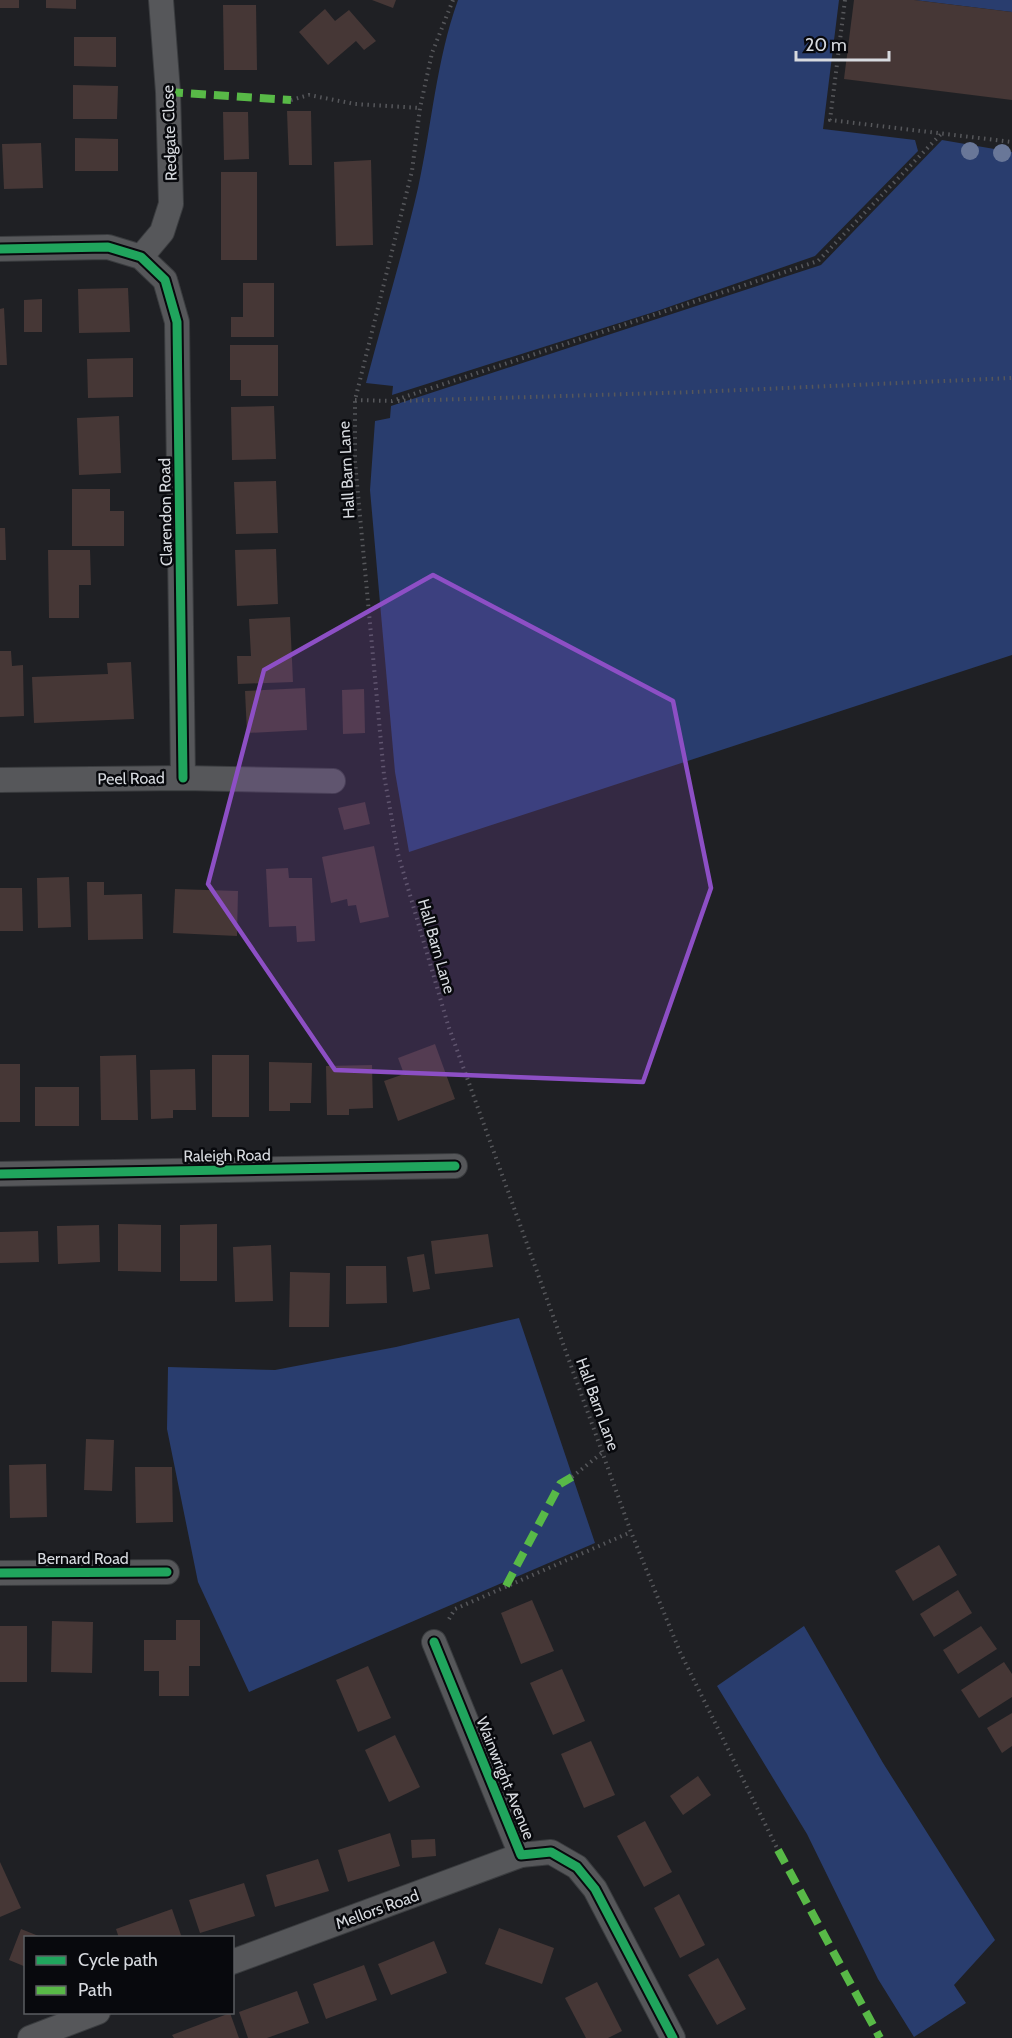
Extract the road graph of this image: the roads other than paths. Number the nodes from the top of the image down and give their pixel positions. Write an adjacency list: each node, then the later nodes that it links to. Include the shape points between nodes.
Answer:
1 (161, 0): 3 (street, Redgate Close, via 171,204 162,232)
2 (0, 249): 3 (street, via 108,247)
3 (141, 257): 4 (street, Clarendon Road, via 165,280 177,322)
4 (183, 778): 5 (street, Peel Road); 6 (street, Peel Road)
5 (0, 780)
6 (333, 781)
7 (455, 1166): 8 (street, Raleigh Road)
8 (0, 1174)
9 (167, 1572): 10 (street, Bernard Road)
10 (0, 1573)
11 (434, 1642): 12 (street, Wainwright Avenue)
12 (521, 1855): 13 (street, Mellors Road); 16 (street, Wainwright Avenue, via 551,1852 577,1867 595,1889)
13 (234, 1961)
14 (95, 2014): 15 (street)
15 (30, 2038)
16 (673, 2038)

